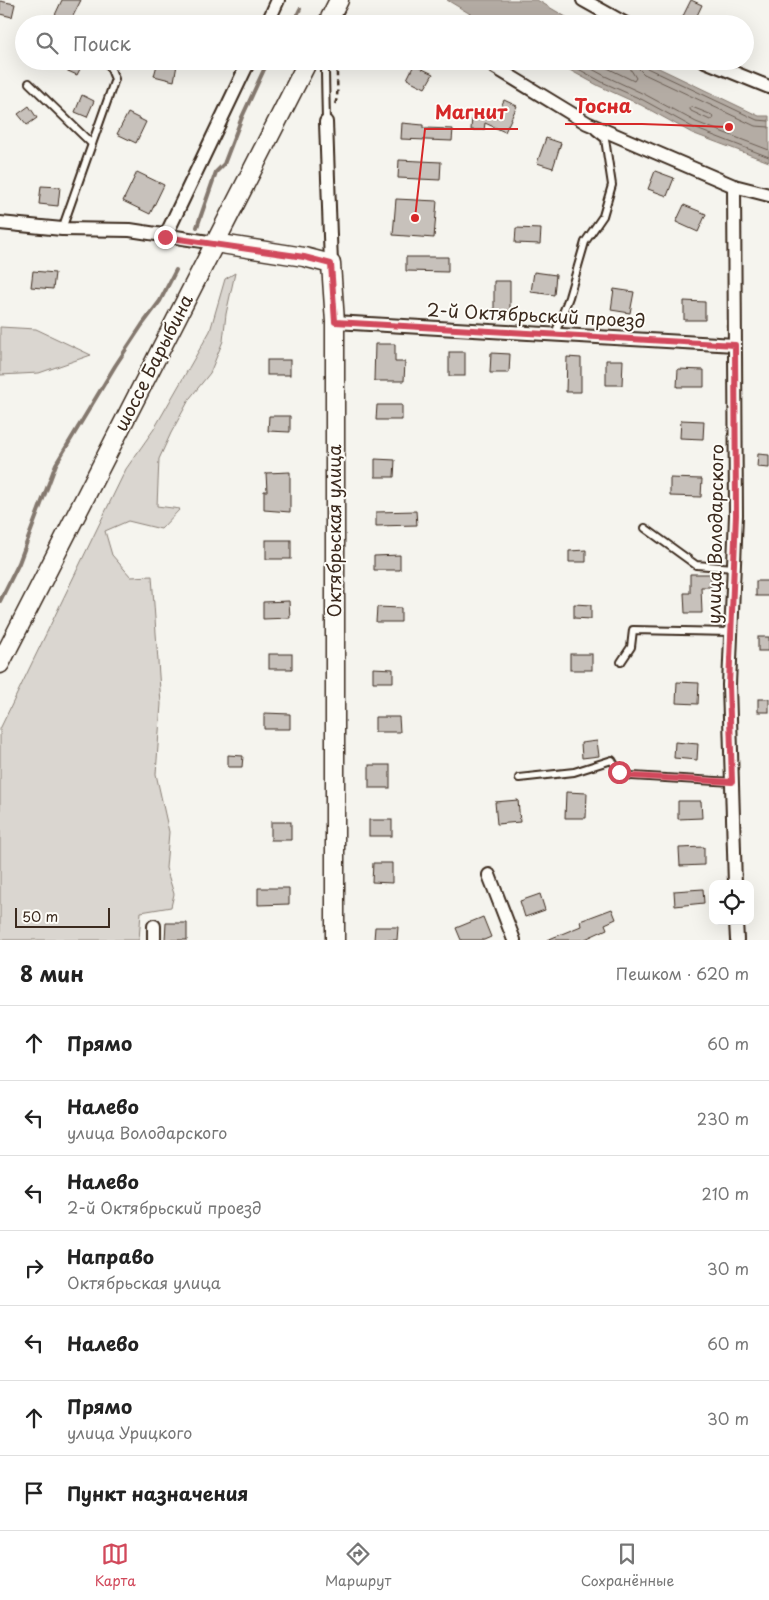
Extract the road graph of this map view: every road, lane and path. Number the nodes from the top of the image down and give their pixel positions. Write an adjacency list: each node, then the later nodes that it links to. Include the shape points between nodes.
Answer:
1 (278, 0): 4 (street)
2 (339, 0): 5 (street)
3 (583, 0): 6 (street)
4 (271, 15)
5 (332, 15)
6 (610, 15)
7 (112, 70): 17 (lane, via 115,79)
8 (245, 70): 22 (street)
9 (303, 70): 23 (street, шоссе Барыбина)
10 (500, 70): 16 (street)
11 (726, 70): 14 (street)
12 (325, 72): 15 (lane)
13 (29, 83): 17 (lane)
14 (769, 88)
15 (326, 122): 24 (street, Октябрьская улица)
16 (587, 123): 18 (street); 26 (lane, via 605,139 612,186 603,216 585,242)
17 (92, 144): 21 (lane)
18 (734, 186): 19 (street); 27 (street, улица Володарского)
19 (769, 196)
20 (0, 223): 21 (street)
21 (62, 228): 22 (street, via 130,230)
22 (165, 237): 23 (street)
23 (215, 243): 24 (street); 32 (street, шоссе Барыбина)
24 (331, 264): 25 (street, Октябрьская улица)
25 (335, 322): 26 (street, 2-й Октябрьский проезд); 40 (street, Октябрьская улица)
26 (555, 334): 27 (street, 2-й Октябрьский проезд)
27 (735, 345): 29 (street, улица Володарского)
28 (645, 528): 29 (lane, via 696,565)
29 (734, 568): 30 (street, улица Володарского)
30 (731, 632): 31 (lane, via 634,630 632,647); 34 (street, улица Володарского)
31 (621, 662)
32 (0, 664)
33 (519, 778): 34 (lane, via 574,772 612,760 619,772 632,776)
34 (732, 782): 36 (street, улица Володарского)
35 (489, 875): 41 (street)
36 (735, 880)
37 (736, 925): 42 (street)
38 (154, 926): 39 (street)
39 (154, 940)
40 (335, 940)
41 (514, 940)
42 (736, 940)

